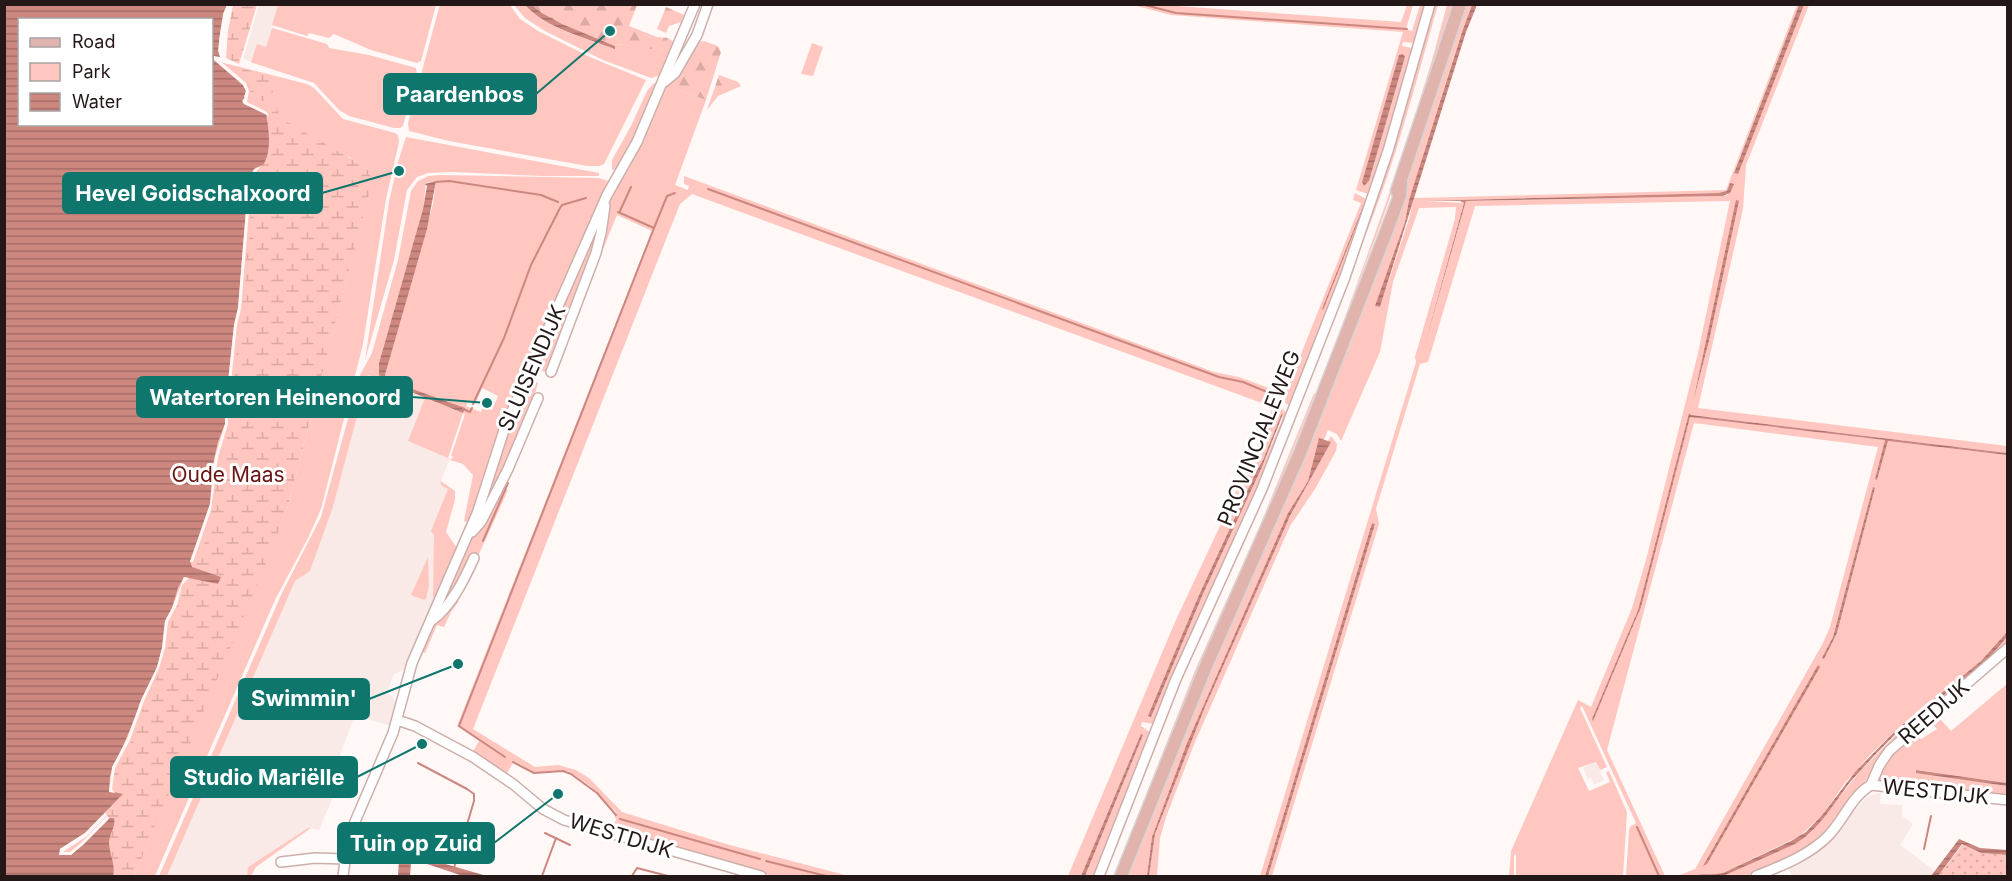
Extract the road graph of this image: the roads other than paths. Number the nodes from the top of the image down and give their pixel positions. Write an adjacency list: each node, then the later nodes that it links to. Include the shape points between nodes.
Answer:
1 (695, 4): 5 (street, SLUISENDIJK)
2 (708, 4): 5 (street, via 697,35 675,73)
3 (1430, 4): 20 (street, PROVINCIALEWEG, via 1390,144 1341,288 1262,489 1182,664)
4 (1461, 4): 21 (main road, PROVINCIALEWEG, via 1401,183 1286,482 1181,723)
5 (662, 84): 6 (street, SLUISENDIJK, via 634,148)
6 (604, 201): 7 (street, SLUISENDIJK, via 598,247); 9 (street, SLUISENDIJK, via 505,427)
7 (551, 372)
8 (538, 398): 9 (street, SLUISENDIJK, via 481,522)
9 (467, 537): 11 (street, SLUISENDIJK)
10 (474, 558): 11 (street, SLUISENDIJK, via 444,610)
11 (429, 622): 13 (street, SLUISENDIJK, via 406,678)
12 (2007, 648): 14 (street, REEDIJK, via 1889,751)
13 (397, 720): 16 (street, SLUISENDIJK, via 352,829); 19 (street, WESTDIJK, via 473,757 564,820)
14 (1871, 785): 15 (street, WESTDIJK); 22 (street, WESTDIJK, via 1859,794 1817,846)
15 (2007, 800)
16 (345, 859): 17 (street); 18 (street, SLUISENDIJK)
17 (281, 862)
18 (343, 876)
19 (762, 876)
20 (1099, 876)
21 (1121, 876)
22 (1756, 876)

